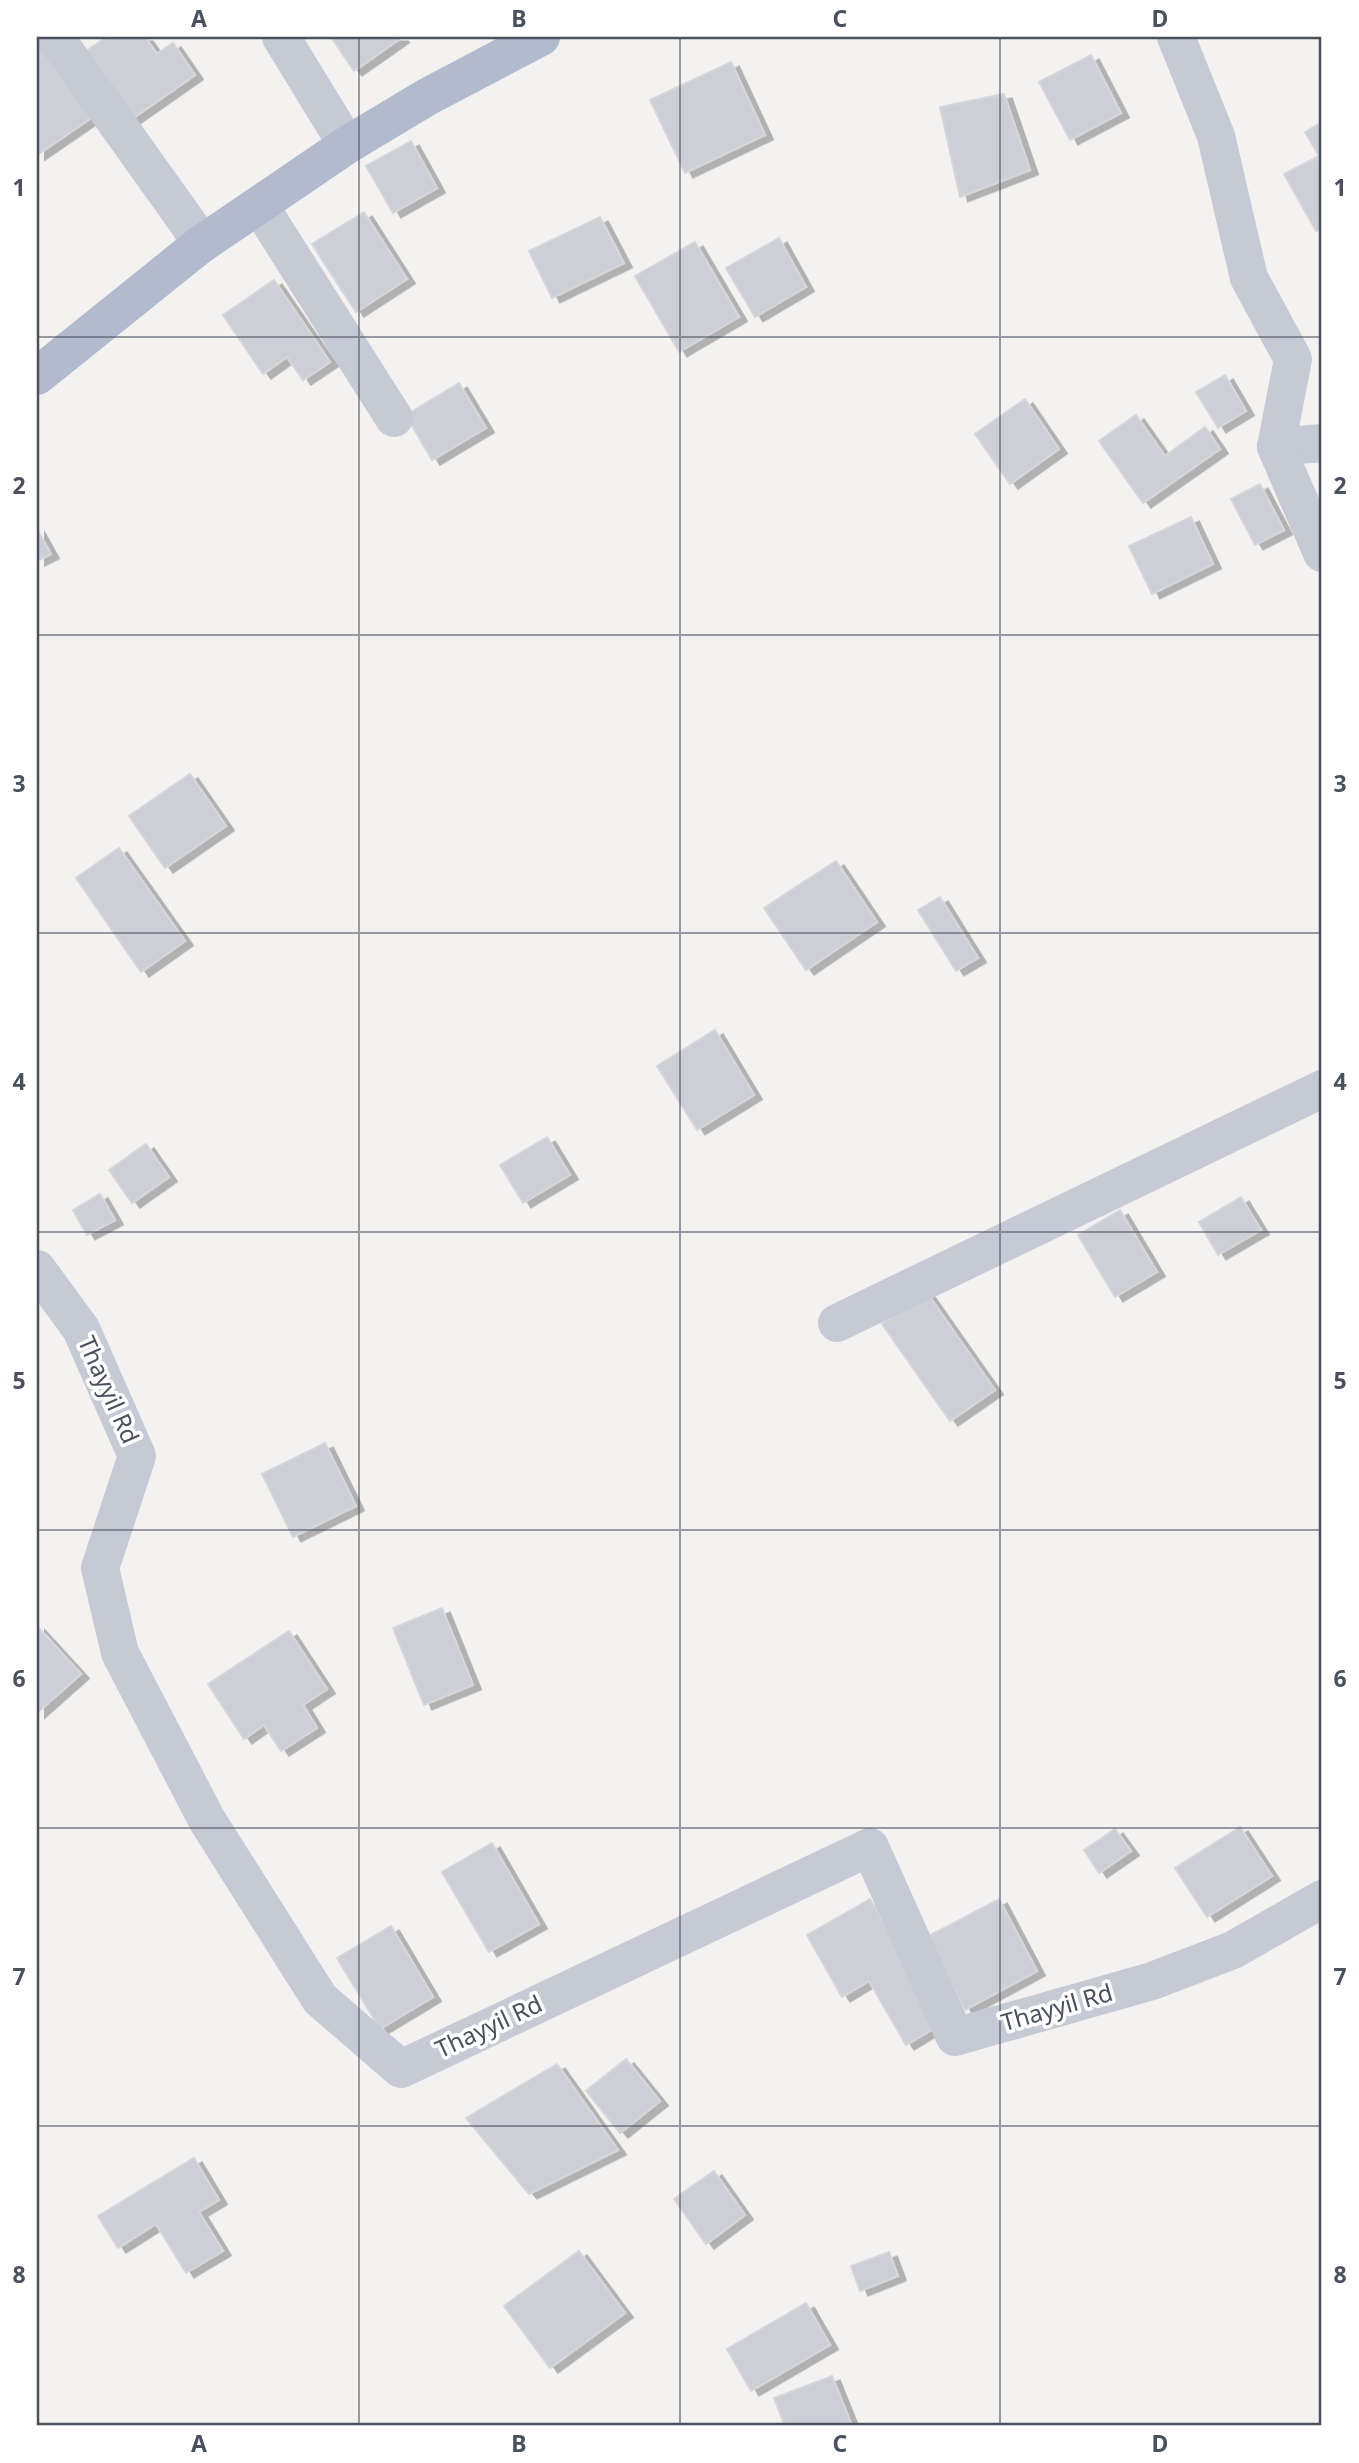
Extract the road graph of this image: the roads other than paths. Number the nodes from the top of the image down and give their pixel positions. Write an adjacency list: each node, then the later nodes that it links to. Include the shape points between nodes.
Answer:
1 (55, 37): 7 (street)
2 (281, 37): 5 (street)
3 (541, 37): 5 (main road)
4 (1176, 37): 11 (street, via 1216,136 1248,278 1293,359)
5 (347, 145): 6 (main road)
6 (259, 205): 7 (main road); 9 (street)
7 (200, 245): 8 (main road)
8 (37, 376)
9 (394, 418)
10 (1322, 443): 11 (street)
11 (1276, 447): 12 (street)
12 (1322, 553)
13 (1322, 1089): 15 (street)
14 (37, 1269): 16 (street, Thayyil Rd, via 81,1329 137,1456 100,1568 120,1653 207,1820 320,1999 401,2069 870,1847 955,2037 1152,1981 1233,1950)
15 (837, 1323)
16 (1322, 1899)

